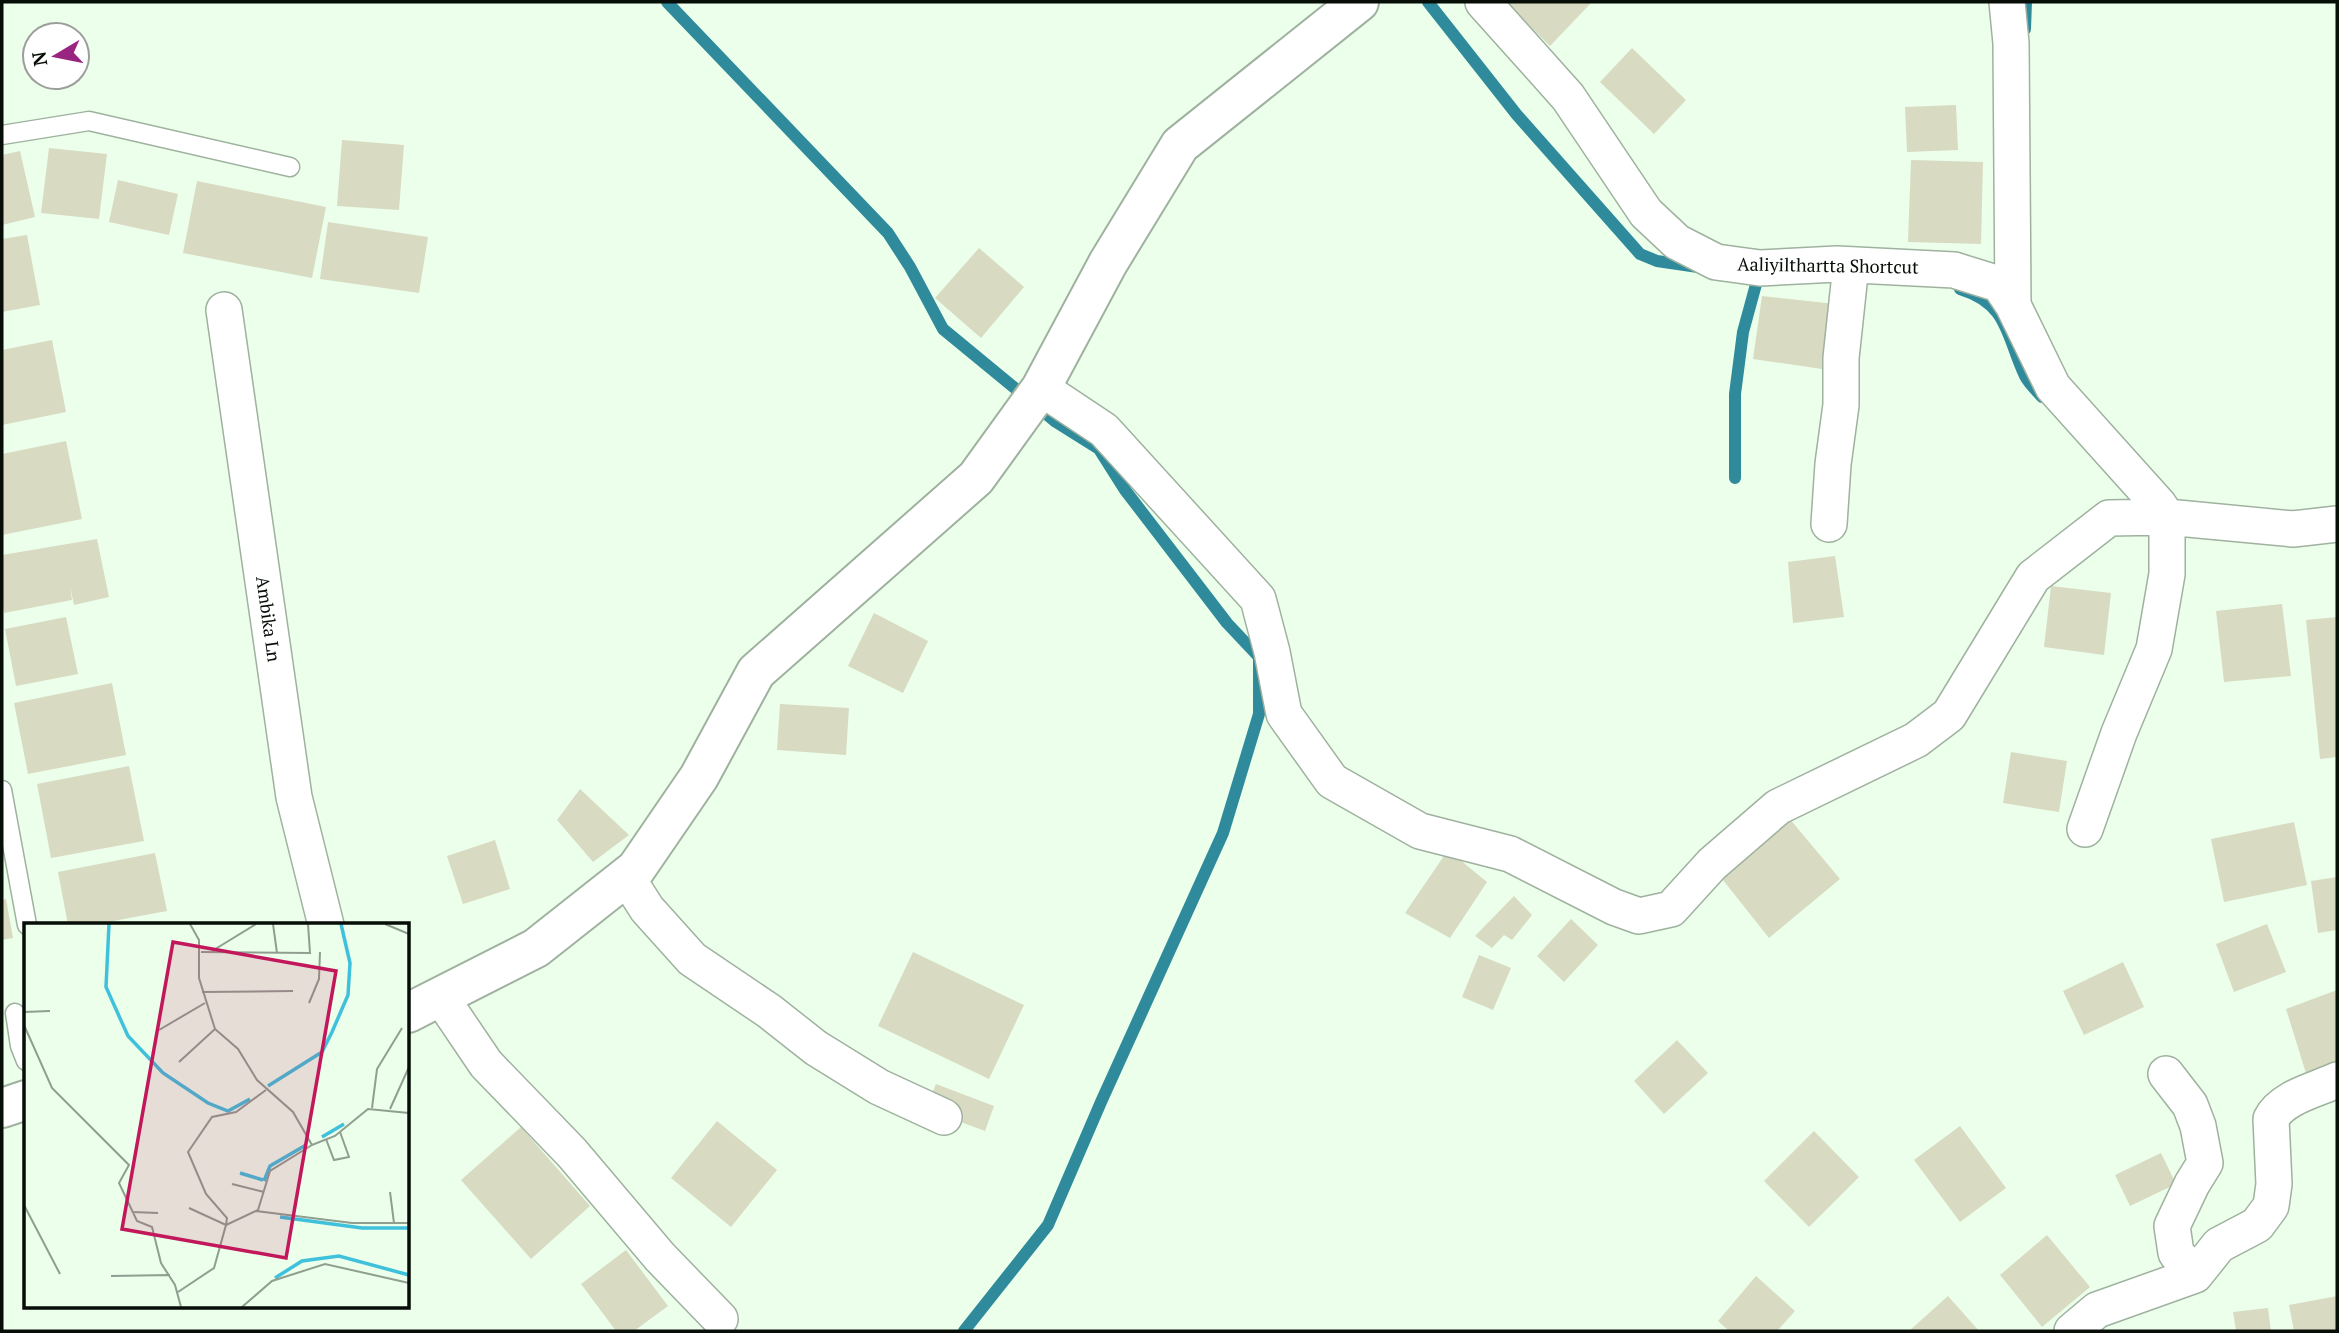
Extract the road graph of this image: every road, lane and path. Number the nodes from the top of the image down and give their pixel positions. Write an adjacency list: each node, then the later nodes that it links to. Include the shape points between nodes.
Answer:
1 (1359, 2): 9 (main road, via 1180,145 1108,263)
2 (1483, 2): 6 (street, Aaliyilthartta Shortcut, via 1568,97 1646,213 1677,242 1716,262)
3 (2007, 2): 7 (street)
4 (2, 135): 5 (lane, via 89,121)
5 (290, 167)
6 (1850, 274): 7 (street, Aaliyilthartta Shortcut, via 1954,270 1999,284); 10 (street)
7 (2013, 305): 12 (street, Aaliyilthartta Shortcut, via 2053,387 2160,505)
8 (224, 310): 17 (street, Ambika Ln, via 294,797)
9 (1041, 388): 12 (street, via 1104,430 1258,599 1284,713 1332,781 1420,831 1510,854 1639,916 1671,909 1712,864 1777,807 1916,740 1949,715 2033,577 2109,518); 15 (main road, via 976,478 755,672 699,777 636,869)
10 (1829, 524)
11 (2337, 524): 12 (street)
12 (2167, 531): 14 (street, via 2167,574 2154,649)
13 (2, 790): 16 (lane)
14 (2085, 829)
15 (626, 876): 18 (main road, via 536,948); 25 (street, via 647,909 692,960 816,1048 869,1081)
16 (27, 923)
17 (326, 923)
18 (424, 1005): 27 (street, via 572,1153)
19 (14, 1012): 20 (lane)
20 (24, 1056)
21 (2166, 1074): 26 (street, via 2190,1105 2205,1163 2172,1226 2176,1253)
22 (2337, 1080): 26 (street, via 2275,1111 2271,1119 2271,1206 2257,1224 2219,1245)
23 (24, 1101): 24 (main road)
24 (2, 1108)
25 (944, 1118)
26 (2195, 1275): 28 (street, via 2097,1310)
27 (720, 1320)
28 (2071, 1331)

